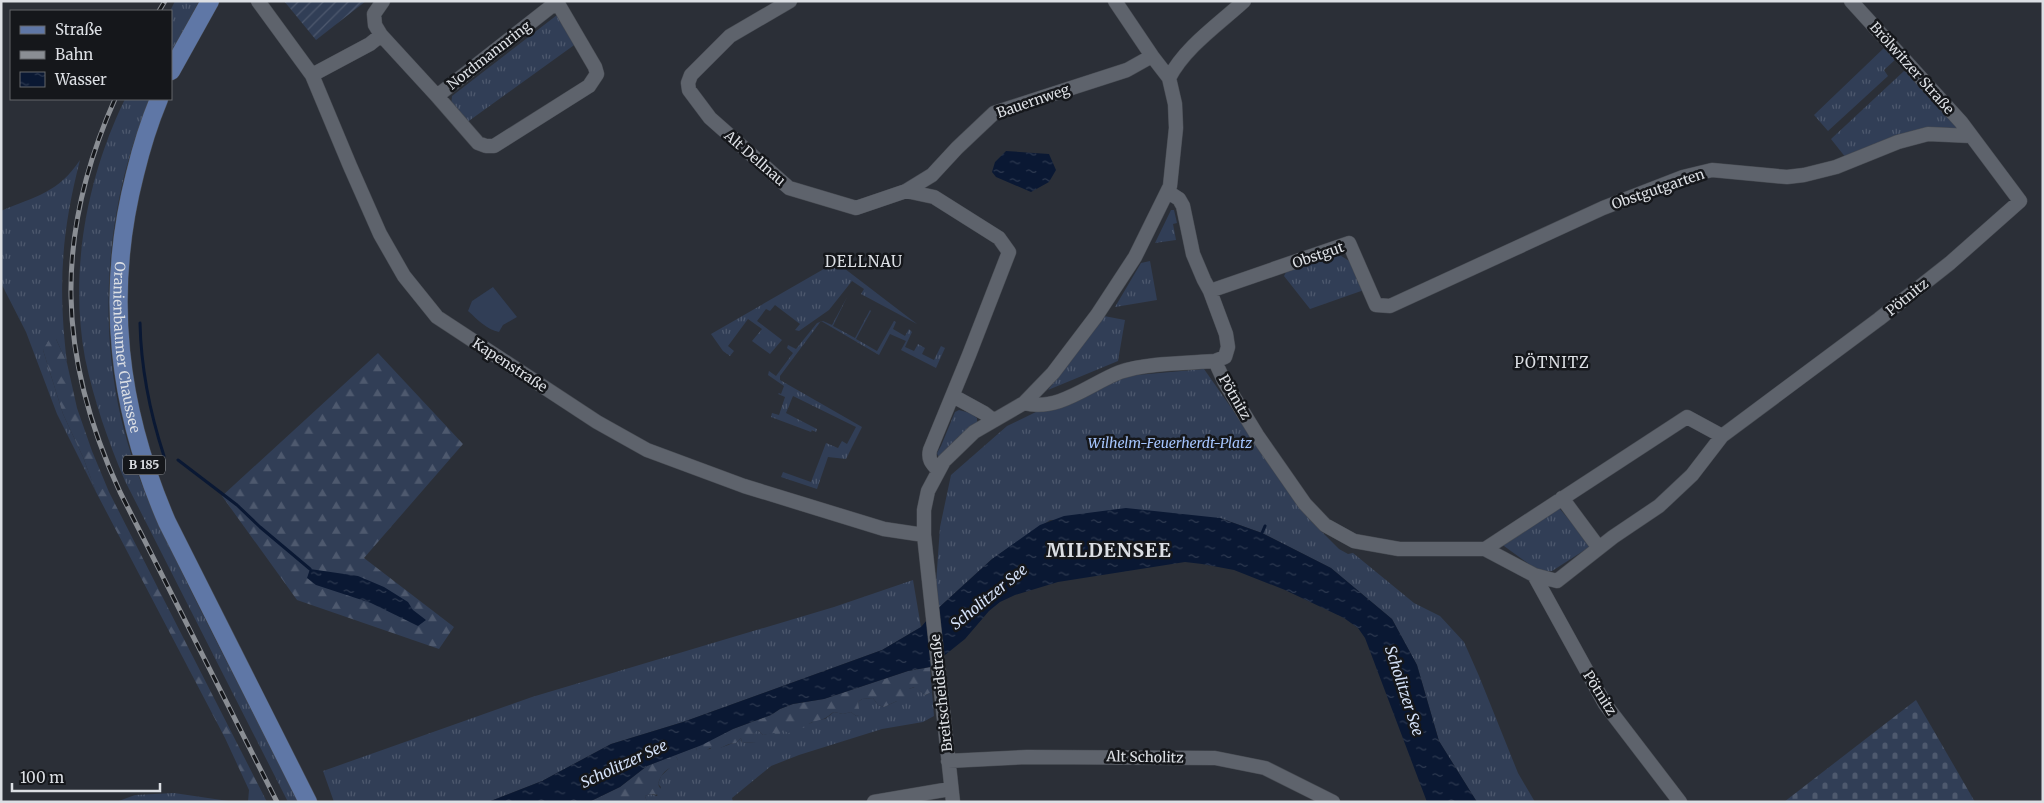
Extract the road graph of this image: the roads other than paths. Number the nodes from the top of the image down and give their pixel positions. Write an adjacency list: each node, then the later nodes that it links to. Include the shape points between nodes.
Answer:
1 (210, 1): 11 (main road)
2 (258, 1): 12 (street, Kapenstraße)
3 (384, 1): 9 (street, Nordmannring, via 374,14 375,25)
4 (790, 1): 18 (street, Alt Dellnau, via 722,43 691,75 689,90 710,118 788,188 856,208)
5 (1115, 1): 10 (street)
6 (1244, 1): 13 (street, via 1196,45)
7 (1850, 1): 16 (street, Brölwitzer Straße)
8 (558, 2): 14 (street, Nordmannring); 14 (street, via 595,67 597,74 589,86 494,146 478,143)
9 (381, 35): 12 (street); 14 (street, Nordmannring)
10 (1152, 56): 13 (street); 17 (street, Bauernweg, via 1128,70 994,113)
11 (172, 70)
12 (312, 75): 30 (street, Kapenstraße, via 380,234 404,276 438,317 597,422 647,450 744,486 884,529)
13 (1169, 78): 19 (street, via 1176,128)
14 (437, 96)
15 (159, 100): 36 (main road, Oranienbaumer Chaussee / B 185, via 130,191 120,260 118,321 126,396 148,476 167,522)
16 (1971, 136): 22 (street, Obstgutgarten, via 1928,134 1804,175 1712,170 1683,177 1603,208); 27 (street, Pötnitz, via 2020,200 1950,263)
17 (932, 175): 18 (street, Bauernweg); 20 (street)
18 (906, 191): 20 (street)
19 (1168, 192): 21 (street, Pötnitz, via 1183,206 1193,254); 25 (street, via 1135,257 1097,315 1053,373)
20 (934, 197): 24 (street, via 999,238 1009,252)
21 (1210, 291): 22 (street, Obstgut, via 1349,243 1376,305); 23 (street, Pötnitz, via 1228,347 1224,357)
22 (1390, 306)
23 (1215, 361): 25 (street, via 1121,372 1077,394 1050,403 1036,406); 32 (street, Pötnitz, via 1257,435 1304,504 1326,525 1354,541 1399,549)
24 (953, 396): 26 (street); 28 (street, via 930,450 929,457)
25 (1024, 403): 26 (street)
26 (993, 420): 28 (street, via 961,443)
27 (1722, 436): 29 (street, via 1687,416); 31 (street, Pötnitz, via 1692,475 1659,506)
28 (938, 470): 30 (street, via 928,491)
29 (1562, 498): 31 (street); 32 (street)
30 (924, 535): 34 (street, Breitscheidstraße)
31 (1599, 548): 33 (street, Pötnitz, via 1556,581)
32 (1485, 549): 33 (street, Pötnitz)
33 (1534, 575): 39 (street, Pötnitz, via 1605,704)
34 (948, 762): 35 (street, Breitscheidstraße); 38 (street, Alt Scholitz, via 1027,757 1215,758 1266,768)
35 (952, 795): 37 (street)
36 (308, 802)
37 (874, 802)
38 (1333, 802)
39 (1680, 802)

